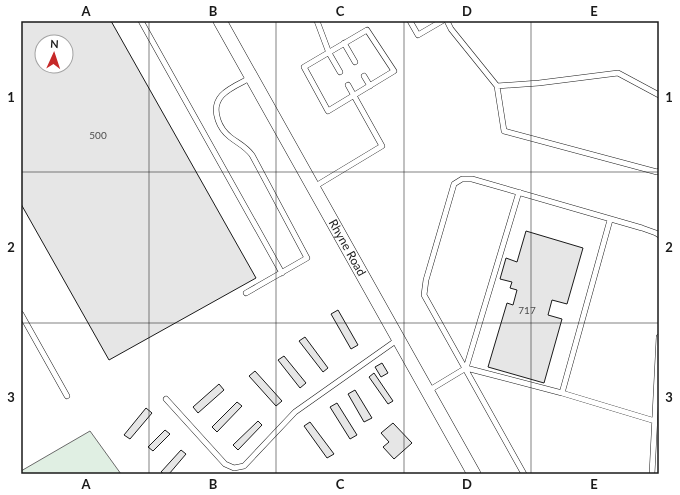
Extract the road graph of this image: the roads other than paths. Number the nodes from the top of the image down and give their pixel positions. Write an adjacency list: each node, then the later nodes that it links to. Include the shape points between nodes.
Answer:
1 (141, 21): 23 (lane)
2 (220, 21): 12 (street, Rhyne Road)
3 (317, 21): 8 (lane)
4 (410, 21): 5 (lane, via 418,35)
5 (442, 21)
6 (447, 21): 15 (lane)
7 (344, 43): 8 (lane); 9 (lane); 14 (lane, via 367,30 394,71)
8 (328, 53): 10 (lane); 16 (lane, via 304,67 328,111)
9 (356, 62)
10 (340, 72)
11 (364, 76): 14 (lane)
12 (252, 77): 19 (street, Rhyne Road); 23 (lane, via 227,91 220,98 216,104 217,116 226,133 252,155 307,258)
13 (348, 85): 16 (lane)
14 (370, 86): 16 (lane)
15 (498, 86): 17 (lane, via 618,74); 18 (lane, via 504,131)
16 (355, 95): 19 (lane, via 382,146)
17 (659, 95)
18 (659, 171)
19 (314, 187): 27 (street, Rhyne Road)
20 (519, 192): 21 (lane); 28 (lane); 28 (lane, via 472,179 462,179 452,188 424,295)
21 (610, 220): 22 (lane); 30 (lane)
22 (659, 235)
23 (282, 273): 24 (lane)
24 (246, 293)
25 (21, 314): 31 (lane)
26 (659, 337): 33 (lane)
27 (400, 339): 29 (street, Rhyne Road); 32 (lane, via 295,412 244,466 234,468 226,464)
28 (466, 368): 29 (lane); 30 (lane); 35 (lane)
29 (428, 390): 34 (street, Rhyne Road)
30 (562, 393): 33 (lane)
31 (67, 396)
32 (166, 399)
33 (655, 421): 36 (lane)
34 (474, 474)
35 (524, 474)
36 (652, 474)

